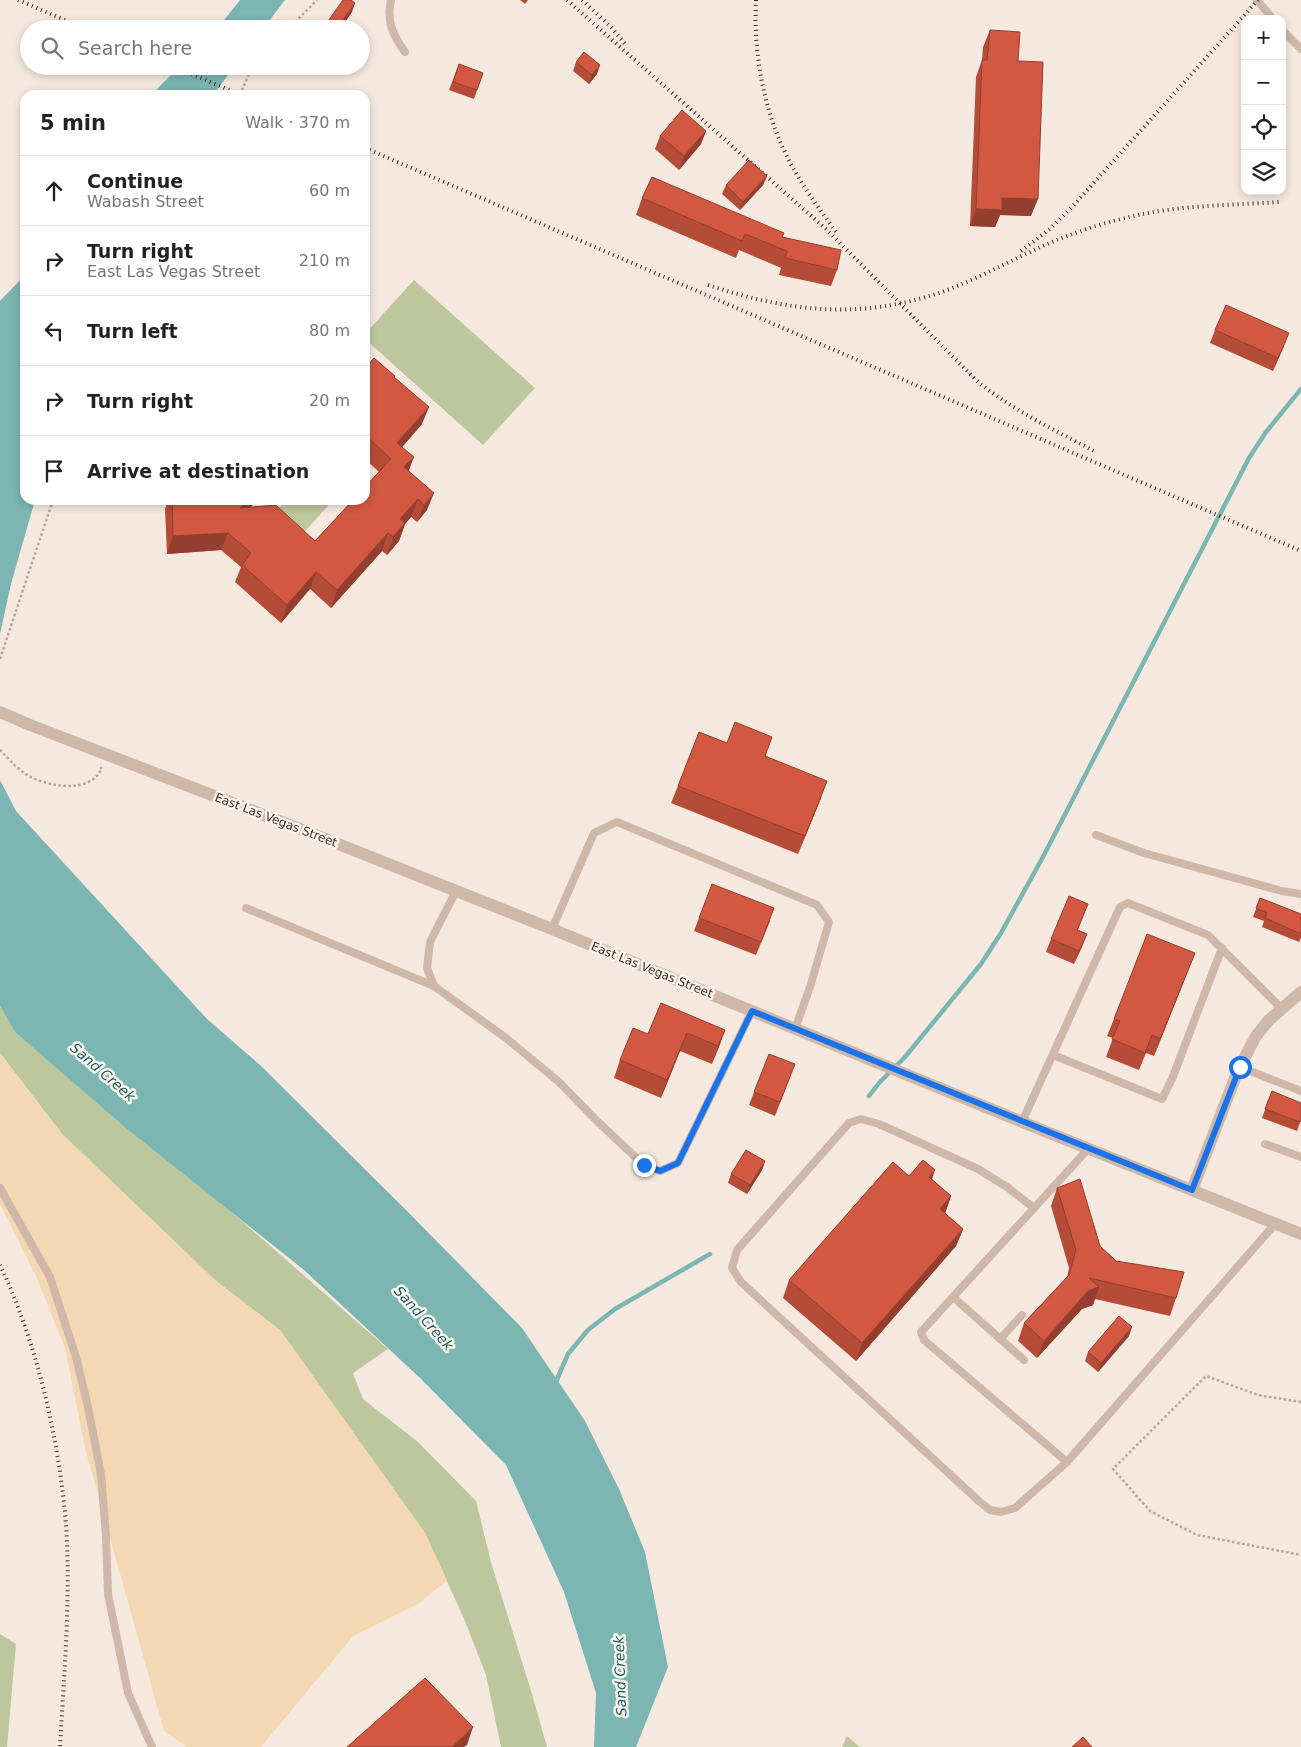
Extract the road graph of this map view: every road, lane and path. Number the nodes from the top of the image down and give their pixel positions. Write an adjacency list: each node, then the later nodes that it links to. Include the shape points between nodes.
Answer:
1 (317, 0): 5 (path)
2 (391, 0): 8 (lane, via 388,10 393,36)
3 (1257, 0): 4 (lane)
4 (1270, 15)
5 (297, 20)
6 (1286, 34): 7 (lane)
7 (1301, 49)
8 (404, 52)
9 (249, 75): 10 (path)
10 (242, 90)
11 (51, 505): 12 (path)
12 (0, 659)
13 (0, 712): 17 (street, East Las Vegas Street)
14 (0, 750): 15 (path, via 29,776 48,783 75,786 91,782 102,768)
15 (94, 765)
16 (1096, 834): 18 (lane, via 1144,853)
17 (456, 891): 20 (street, East Las Vegas Street); 22 (lane, via 430,942 427,968)
18 (1301, 894)
19 (246, 908): 22 (lane)
20 (552, 929): 25 (street, East Las Vegas Street); 26 (lane, via 594,833 616,822 626,826 817,905 829,922)
21 (1222, 948): 24 (lane); 27 (lane, via 1208,935 1128,903 1120,907); 27 (lane, via 1162,1099)
22 (434, 986): 25 (lane, via 506,1038 559,1082 644,1165 660,1171 678,1163)
23 (1301, 992): 24 (street)
24 (1281, 1008): 28 (street, via 1256,1036)
25 (752, 1011): 26 (street, East Las Vegas Street)
26 (795, 1029): 30 (street, East Las Vegas Street)
27 (1053, 1055): 30 (lane)
28 (1240, 1067): 29 (lane); 35 (street)
29 (1301, 1090)
30 (1022, 1122): 32 (street, East Las Vegas Street)
31 (1265, 1144): 33 (lane)
32 (1088, 1149): 35 (street, East Las Vegas Street); 36 (lane)
33 (1301, 1157)
34 (0, 1188): 46 (lane, via 50,1277 76,1357 100,1474 108,1594 128,1693)
35 (1192, 1190): 37 (street, East Las Vegas Street)
36 (1034, 1208): 39 (lane); 44 (lane, via 978,1169 861,1119 849,1124 737,1250 732,1268 742,1282 990,1510 1001,1512 1016,1508)
37 (1275, 1224): 38 (street, East Las Vegas Street); 44 (lane)
38 (1301, 1234)
39 (953, 1297): 41 (lane); 44 (lane, via 921,1332 924,1340)
40 (1022, 1315): 41 (lane)
41 (1000, 1339): 42 (lane)
42 (1024, 1360)
43 (1301, 1402): 45 (path, via 1258,1395 1206,1376 1113,1469 1150,1511 1197,1535)
44 (1067, 1462)
45 (1301, 1555)
46 (152, 1747)

